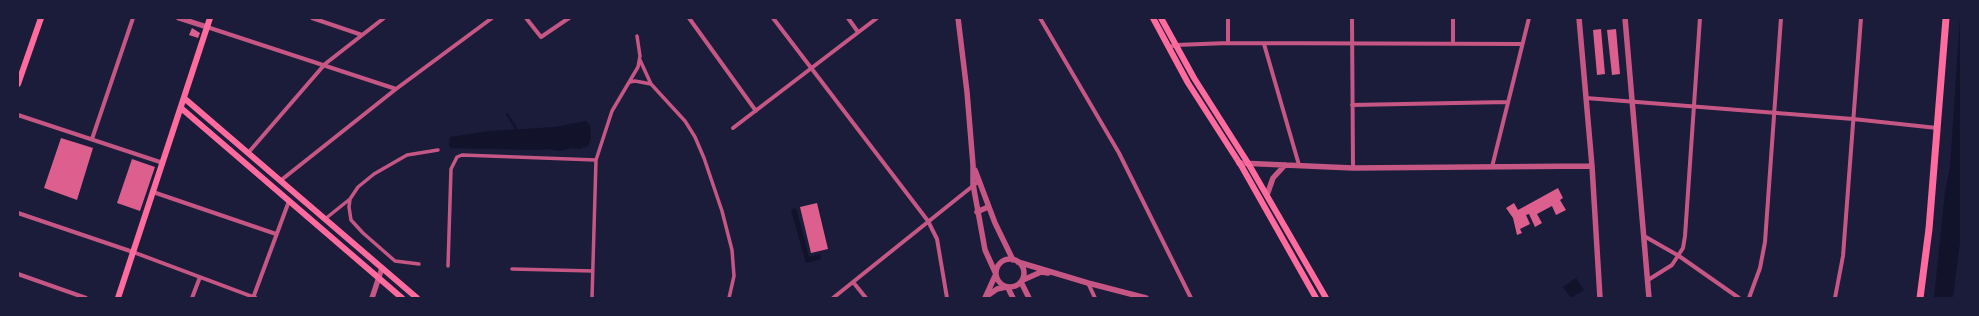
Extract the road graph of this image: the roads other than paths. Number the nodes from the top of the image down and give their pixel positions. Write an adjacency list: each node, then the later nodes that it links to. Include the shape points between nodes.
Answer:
1 (41, 18): 43 (main road)
2 (133, 18): 59 (street)
3 (179, 18): 28 (street)
4 (210, 18): 28 (main road)
5 (312, 18): 30 (street)
6 (384, 18): 30 (street)
7 (492, 18): 45 (street)
8 (526, 18): 9 (street, via 541,36)
9 (569, 18)
10 (688, 18): 53 (street)
11 (773, 18): 41 (street)
12 (848, 18): 29 (street)
13 (877, 18): 29 (street)
14 (958, 18): 66 (street)
15 (1040, 18): 121 (street, via 1120,153)
16 (1153, 18): 38 (main road)
17 (1161, 18): 37 (main road)
18 (1228, 18): 34 (street)
19 (1352, 18): 32 (street)
20 (1453, 18): 33 (street)
21 (1530, 18): 36 (street)
22 (1579, 18): 47 (street)
23 (1625, 18): 49 (street)
24 (1700, 18): 51 (street)
25 (1781, 18): 54 (street)
26 (1862, 18): 56 (street)
27 (1946, 18): 58 (main road)
28 (207, 27): 40 (street); 46 (main road)
29 (858, 32): 41 (street)
30 (362, 35): 40 (street)
31 (638, 36): 39 (street)
32 (1352, 43): 33 (street); 35 (street); 50 (street)
33 (1453, 43): 36 (street)
34 (1228, 44): 35 (street); 37 (street)
35 (1264, 44): 68 (street)
36 (1522, 44): 48 (street)
37 (1176, 45): 38 (street); 65 (main road, via 1203,95)
38 (1169, 46): 64 (main road, via 1188,83)
39 (640, 60): 42 (street); 44 (street)
40 (325, 64): 45 (street); 61 (street)
41 (811, 67): 53 (street); 83 (street)
42 (630, 82): 44 (street); 62 (street, via 612,111)
43 (18, 84)
44 (651, 84): 113 (street, via 685,121 695,136 714,185 732,257 734,276)
45 (396, 89): 72 (street)
46 (184, 98): 52 (main road); 61 (main road)
47 (1586, 98): 49 (street); 69 (street)
48 (1508, 102): 50 (street); 70 (street)
49 (1633, 102): 51 (street); 85 (street)
50 (1352, 105): 71 (street)
51 (1694, 106): 54 (street); 87 (street, via 1685,236)
52 (181, 108): 63 (main road); 78 (main road)
53 (756, 111): 57 (street)
54 (1773, 113): 56 (street); 127 (street, via 1765,242 1760,268)
55 (18, 115): 59 (street)
56 (1853, 119): 58 (street); 128 (street, via 1843,256)
57 (733, 128)
58 (1937, 128): 129 (main road, via 1929,229)
59 (92, 139): 63 (street)
60 (438, 150): 77 (street, via 407,155 374,174 358,187)
61 (248, 153): 72 (main road)
62 (596, 160): 90 (street, via 462,155 457,157 451,169); 93 (street)
63 (163, 163): 75 (main road)
64 (1239, 163): 65 (street); 122 (main road)
65 (1248, 164): 67 (street); 76 (main road)
66 (974, 165): 73 (street); 74 (street)
67 (1285, 165): 68 (street); 76 (street, via 1273,178)
68 (1299, 165): 71 (street)
69 (1592, 166): 70 (street); 124 (street)
70 (1492, 167): 71 (street)
71 (1353, 168)
72 (280, 181): 82 (main road)
73 (979, 181): 74 (street); 79 (street)
74 (973, 184): 80 (street); 83 (street)
75 (153, 192): 84 (street); 86 (main road)
76 (1266, 195): 123 (main road)
77 (350, 199): 82 (street); 89 (street, via 350,220 363,233 395,260)
78 (289, 201): 84 (street); 98 (main road)
79 (988, 207): 80 (street); 88 (street)
80 (977, 212): 96 (street, via 985,250)
81 (18, 213): 86 (street)
82 (325, 219): 91 (main road)
83 (928, 221): 101 (street); 116 (street, via 937,239)
84 (276, 234): 108 (street)
85 (1644, 236): 87 (street); 99 (street)
86 (133, 252): 97 (street); 106 (main road)
87 (1679, 256): 99 (street, via 1668,268); 126 (street)
88 (1016, 261): 94 (street); 96 (street, via 1006,260 1000,263); 100 (street, via 1024,270)
89 (418, 264)
90 (448, 266)
91 (382, 268): 98 (street); 111 (main road)
92 (512, 269): 93 (street)
93 (592, 271): 112 (street)
94 (1058, 273): 100 (street, via 1041,272); 102 (street)
95 (18, 274): 105 (street)
96 (995, 274): 103 (street, via 999,283); 104 (street)
97 (200, 277): 107 (street); 108 (street)
98 (379, 278): 109 (street); 110 (main road)
99 (1648, 280): 125 (street)
100 (1022, 281): 103 (street, via 1017,286); 118 (street)
101 (853, 282): 114 (street); 115 (street)
102 (1088, 283): 119 (street); 120 (street)
103 (1007, 287): 104 (street, via 997,289); 117 (street)
104 (986, 297)
105 (86, 298)
106 (118, 298)
107 (192, 298)
108 (254, 298)
109 (372, 298)
110 (402, 298)
111 (417, 298)
112 (592, 298)
113 (729, 298)
114 (833, 298)
115 (866, 298)
116 (947, 298)
117 (1013, 298)
118 (1029, 298)
119 (1095, 298)
120 (1146, 298)
121 (1191, 298)
122 (1316, 298)
123 (1326, 298)
124 (1600, 298)
125 (1649, 298)
126 (1739, 298)
127 (1749, 298)
128 (1835, 298)
129 (1920, 298)

